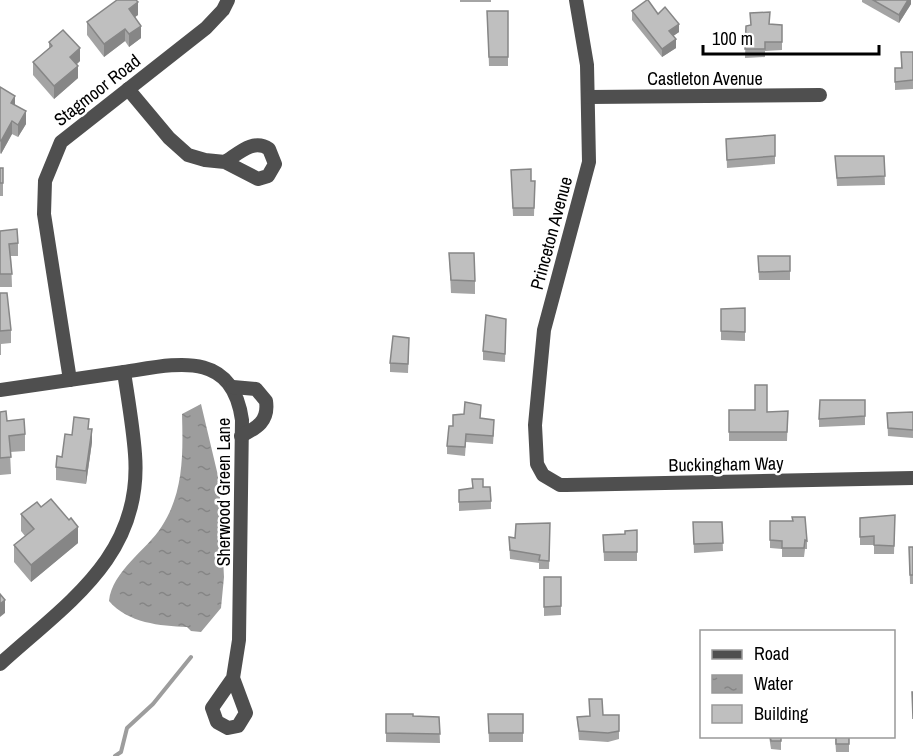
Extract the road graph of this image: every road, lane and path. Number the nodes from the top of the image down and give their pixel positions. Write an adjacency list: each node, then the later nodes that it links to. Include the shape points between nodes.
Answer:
1 (228, 0): 3 (street, Stagmoor Road, via 206,27)
2 (576, 0): 5 (street, Princeton Avenue)
3 (128, 89): 6 (street, via 188,155); 8 (street, Stagmoor Road, via 61,142 45,181 44,214)
4 (820, 95): 5 (street, Castleton Avenue)
5 (589, 97): 12 (street, Princeton Avenue, via 589,162 544,330 535,450)
6 (225, 162)
7 (124, 372): 8 (street); 9 (street, via 175,364 196,365 215,372); 14 (street, via 136,474 122,537 87,585)
8 (70, 380): 10 (street)
9 (232, 387): 11 (street, Sherwood Green Lane, via 241,409); 11 (street, via 256,389 266,401 263,423)
10 (0, 390)
11 (241, 436): 15 (street, Sherwood Green Lane, via 241,585)
12 (543, 475): 13 (street, Buckingham Way, via 560,485)
13 (913, 478)
14 (0, 663)
15 (233, 678)

